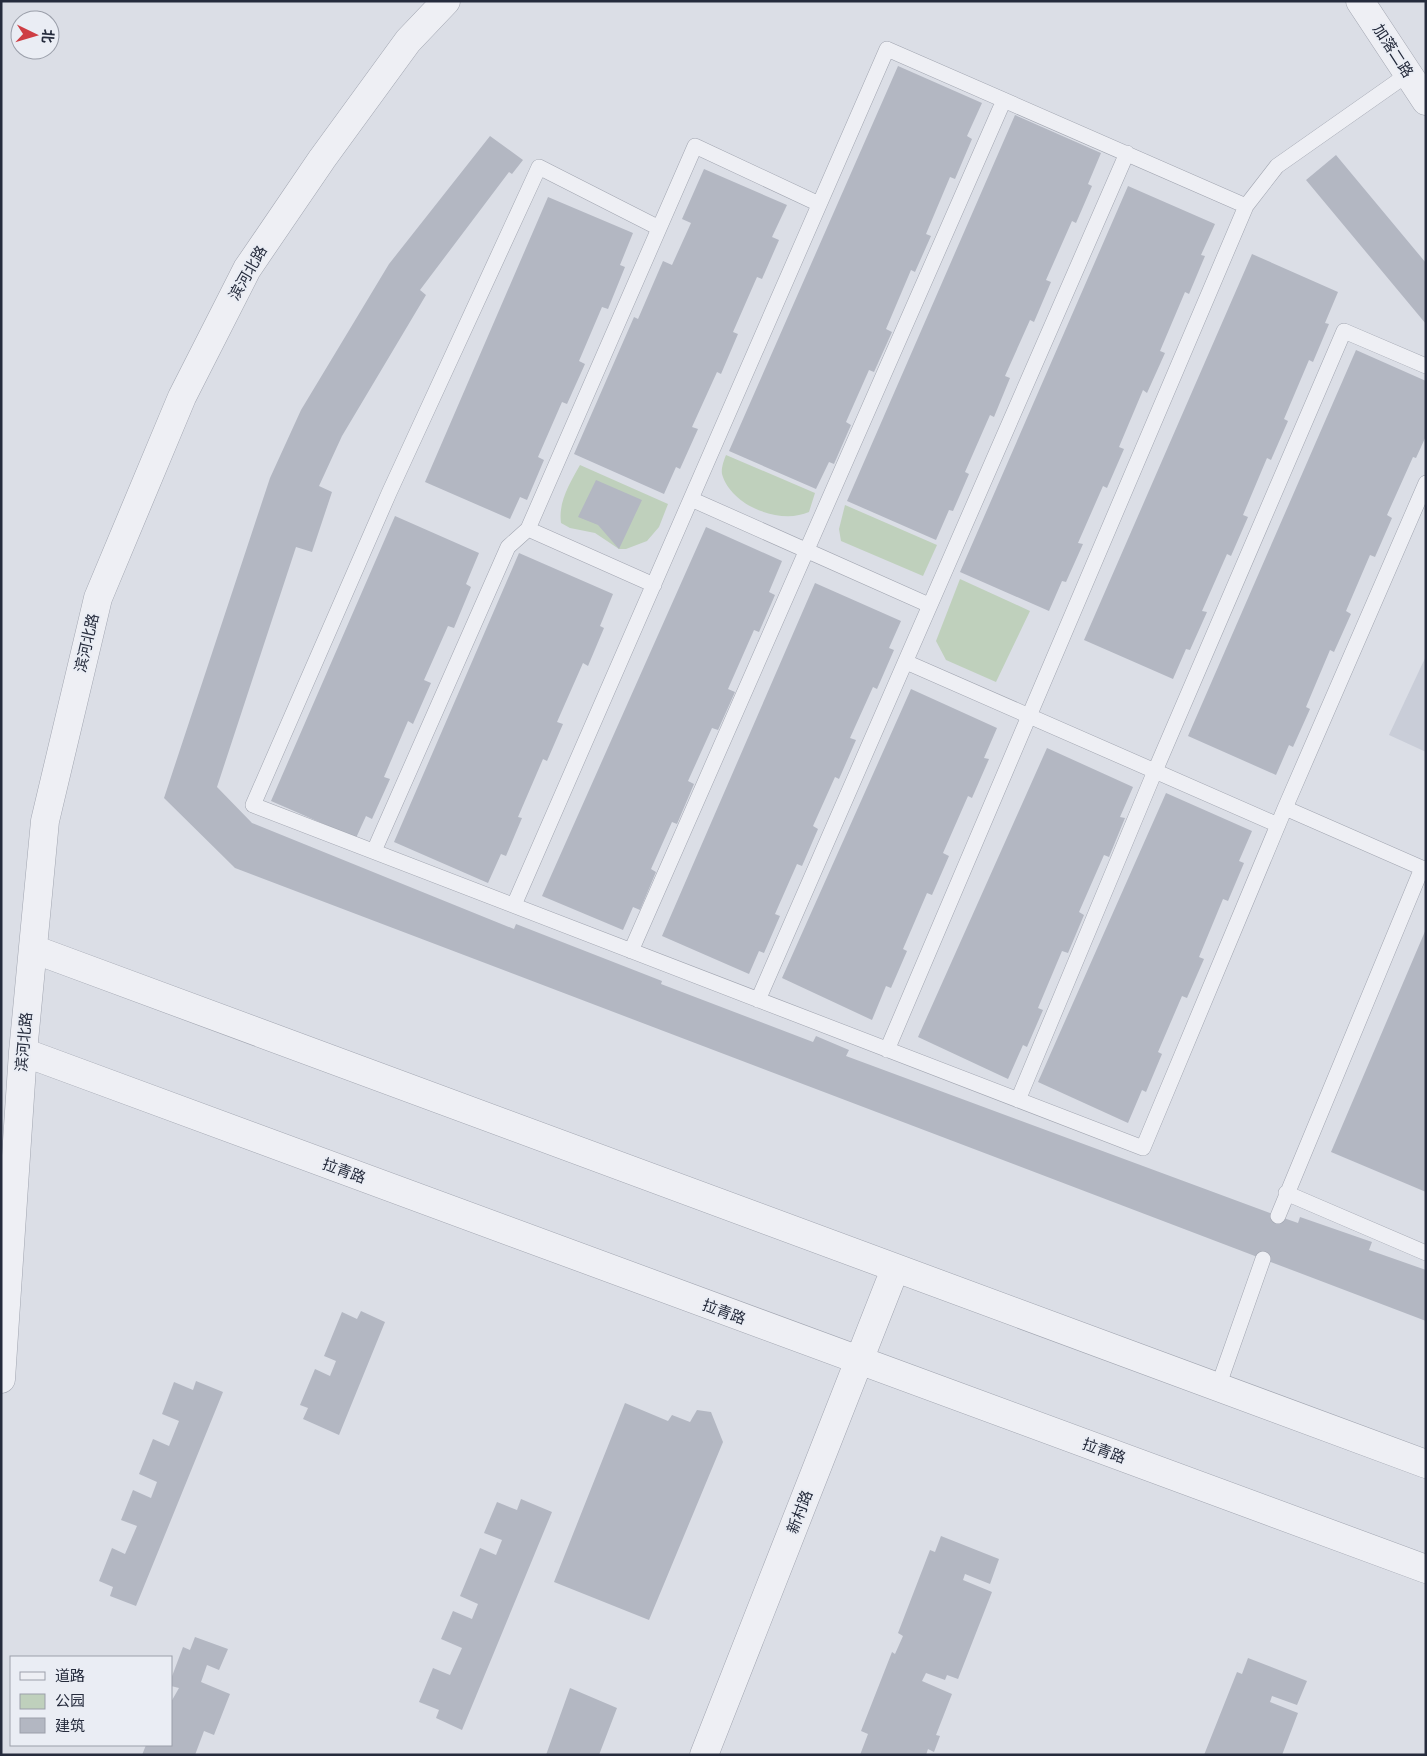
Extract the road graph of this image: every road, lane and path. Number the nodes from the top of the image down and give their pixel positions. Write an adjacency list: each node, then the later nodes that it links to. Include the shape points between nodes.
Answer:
1 (446, 1): 25 (street, 滨河北路, via 408,41 247,269 182,397 98,598 46,821)
2 (1360, 1): 3 (street, 加落二路)
3 (1408, 74): 5 (street, 加落二路); 8 (lane, via 1277,166)
4 (1004, 100): 6 (lane); 7 (lane, via 887,49); 14 (lane)
5 (1426, 101)
6 (1126, 154): 8 (lane); 16 (lane)
7 (820, 204): 9 (lane, via 695,146); 12 (lane)
8 (1246, 206): 18 (lane)
9 (659, 228): 13 (lane); 22 (lane, via 539,167 389,493 253,805)
10 (1426, 366): 19 (lane, via 1344,331)
11 (1426, 483): 20 (lane)
12 (691, 499): 14 (lane); 15 (lane)
13 (528, 528): 15 (lane); 22 (lane, via 508,547)
14 (805, 550): 16 (lane); 26 (lane)
15 (654, 585): 24 (lane)
16 (930, 605): 17 (lane)
17 (906, 662): 18 (lane); 27 (lane)
18 (1030, 716): 19 (lane); 28 (lane)
19 (1155, 771): 21 (lane); 30 (lane)
20 (1285, 808): 21 (lane); 23 (lane)
21 (1278, 825): 30 (lane, via 1143,1148)
22 (374, 852): 24 (lane)
23 (1424, 869): 31 (lane)
24 (514, 905): 26 (lane)
25 (33, 949): 29 (street, 滨河北路); 35 (street)
26 (631, 951): 27 (lane)
27 (758, 1000): 28 (lane)
28 (888, 1050): 30 (lane)
29 (23, 1052): 36 (street, 拉青路); 37 (street, 滨河北路)
30 (1018, 1100)
31 (1286, 1193): 32 (lane); 33 (lane)
32 (1278, 1216)
33 (1426, 1253)
34 (1263, 1259): 38 (lane)
35 (895, 1269): 36 (street, 新村路); 38 (street)
36 (859, 1362): 40 (street, 拉青路); 41 (street, 新村路)
37 (1, 1378)
38 (1218, 1387): 39 (street)
39 (1426, 1464)
40 (1426, 1570)
41 (704, 1755)

